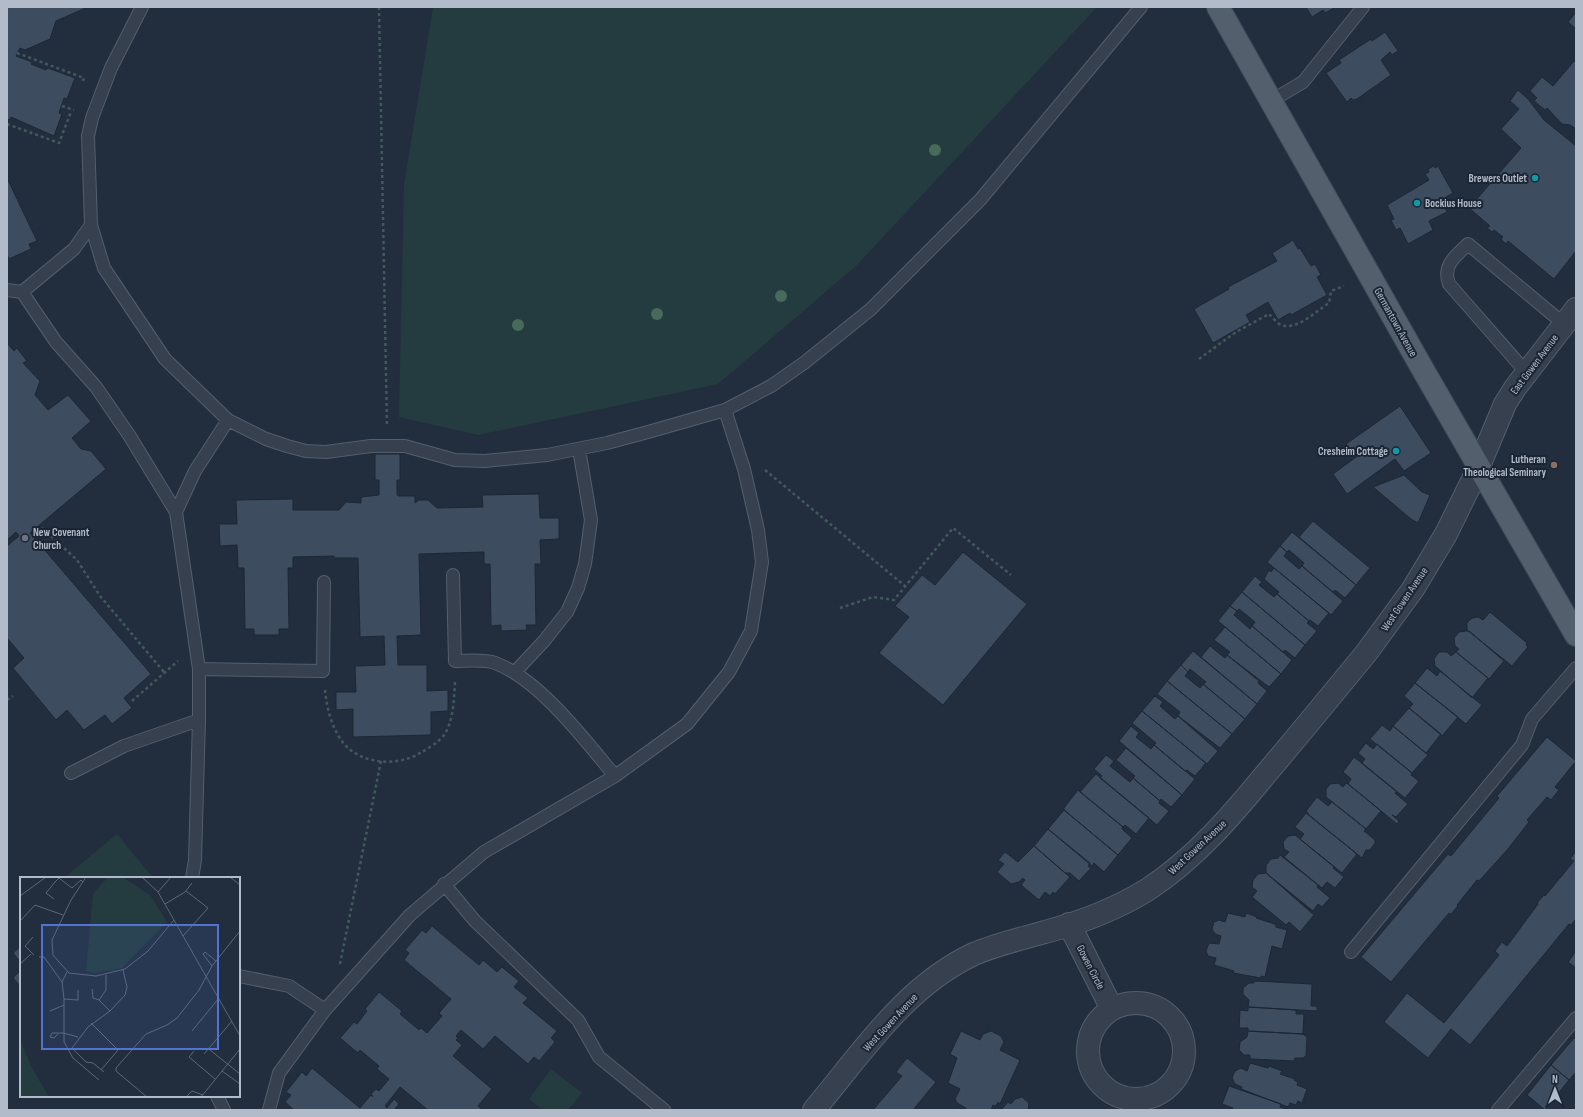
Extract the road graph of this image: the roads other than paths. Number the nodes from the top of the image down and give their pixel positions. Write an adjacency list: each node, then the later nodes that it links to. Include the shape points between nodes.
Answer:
1 (142, 7): 6 (lane, via 111,68 92,118 88,136)
2 (1141, 7): 11 (lane, via 980,200 871,309 771,386)
3 (1218, 7): 5 (main road, Germantown Avenue)
4 (1363, 7): 5 (lane, via 1303,82)
5 (1271, 101): 14 (main road, Germantown Avenue)
6 (91, 225): 8 (lane, via 74,249); 12 (lane, via 104,268 165,359)
7 (7, 290): 8 (lane)
8 (22, 292): 15 (lane, via 56,342 104,399 129,434)
9 (1570, 316): 10 (street, East Gowen Avenue); 10 (lane, via 1468,244 1448,266 1446,275 1449,284)
10 (1526, 372): 14 (street, East Gowen Avenue, via 1506,404)
11 (725, 410): 13 (lane); 24 (lane, via 737,446 758,530 762,562 751,631 729,672 687,724)
12 (228, 420): 13 (lane, via 266,439 306,451 326,452 371,446 405,446 455,460 485,461); 15 (lane, via 195,470)
13 (580, 449): 21 (lane, via 591,520 585,564 567,612)
14 (1480, 467): 18 (main road, Germantown Avenue); 27 (street, West Gowen Avenue, via 1446,534 1391,621 1214,834 1171,873 1146,890 1115,906)
15 (176, 512): 19 (lane)
16 (453, 576): 21 (lane, via 455,661 493,662)
17 (324, 582): 19 (lane, via 323,671)
18 (1576, 635)
19 (199, 668): 22 (lane)
20 (1576, 668): 28 (lane, via 1532,720 1522,745)
21 (515, 672): 24 (lane, via 564,716)
22 (199, 720): 23 (lane, via 124,746); 25 (lane, via 195,860)
23 (71, 774)
24 (615, 776): 26 (lane, via 484,852)
25 (192, 877)
26 (444, 884): 31 (lane, via 410,915); 36 (lane, via 475,921 578,1020 599,1057)
27 (1069, 924): 30 (street, Gowen Circle); 37 (street, West Gowen Avenue, via 997,945 967,958 932,980 892,1017)
28 (1351, 952)
29 (240, 976): 31 (lane, via 289,986)
30 (1112, 1009): 30 (street, via 1101,1018 1092,1031 1088,1045 1088,1061 1094,1075 1103,1086 1116,1095 1130,1099 1146,1098 1160,1093 1172,1084 1180,1071 1184,1057 1184,1042 1179,1028 1169,1015 1156,1007 1142,1003)
31 (326, 1010): 35 (lane, via 279,1073)
32 (1576, 1018): 38 (lane)
33 (218, 1097): 34 (lane)
34 (224, 1110)
35 (269, 1110)
36 (664, 1110)
37 (814, 1110)
38 (1498, 1110)

